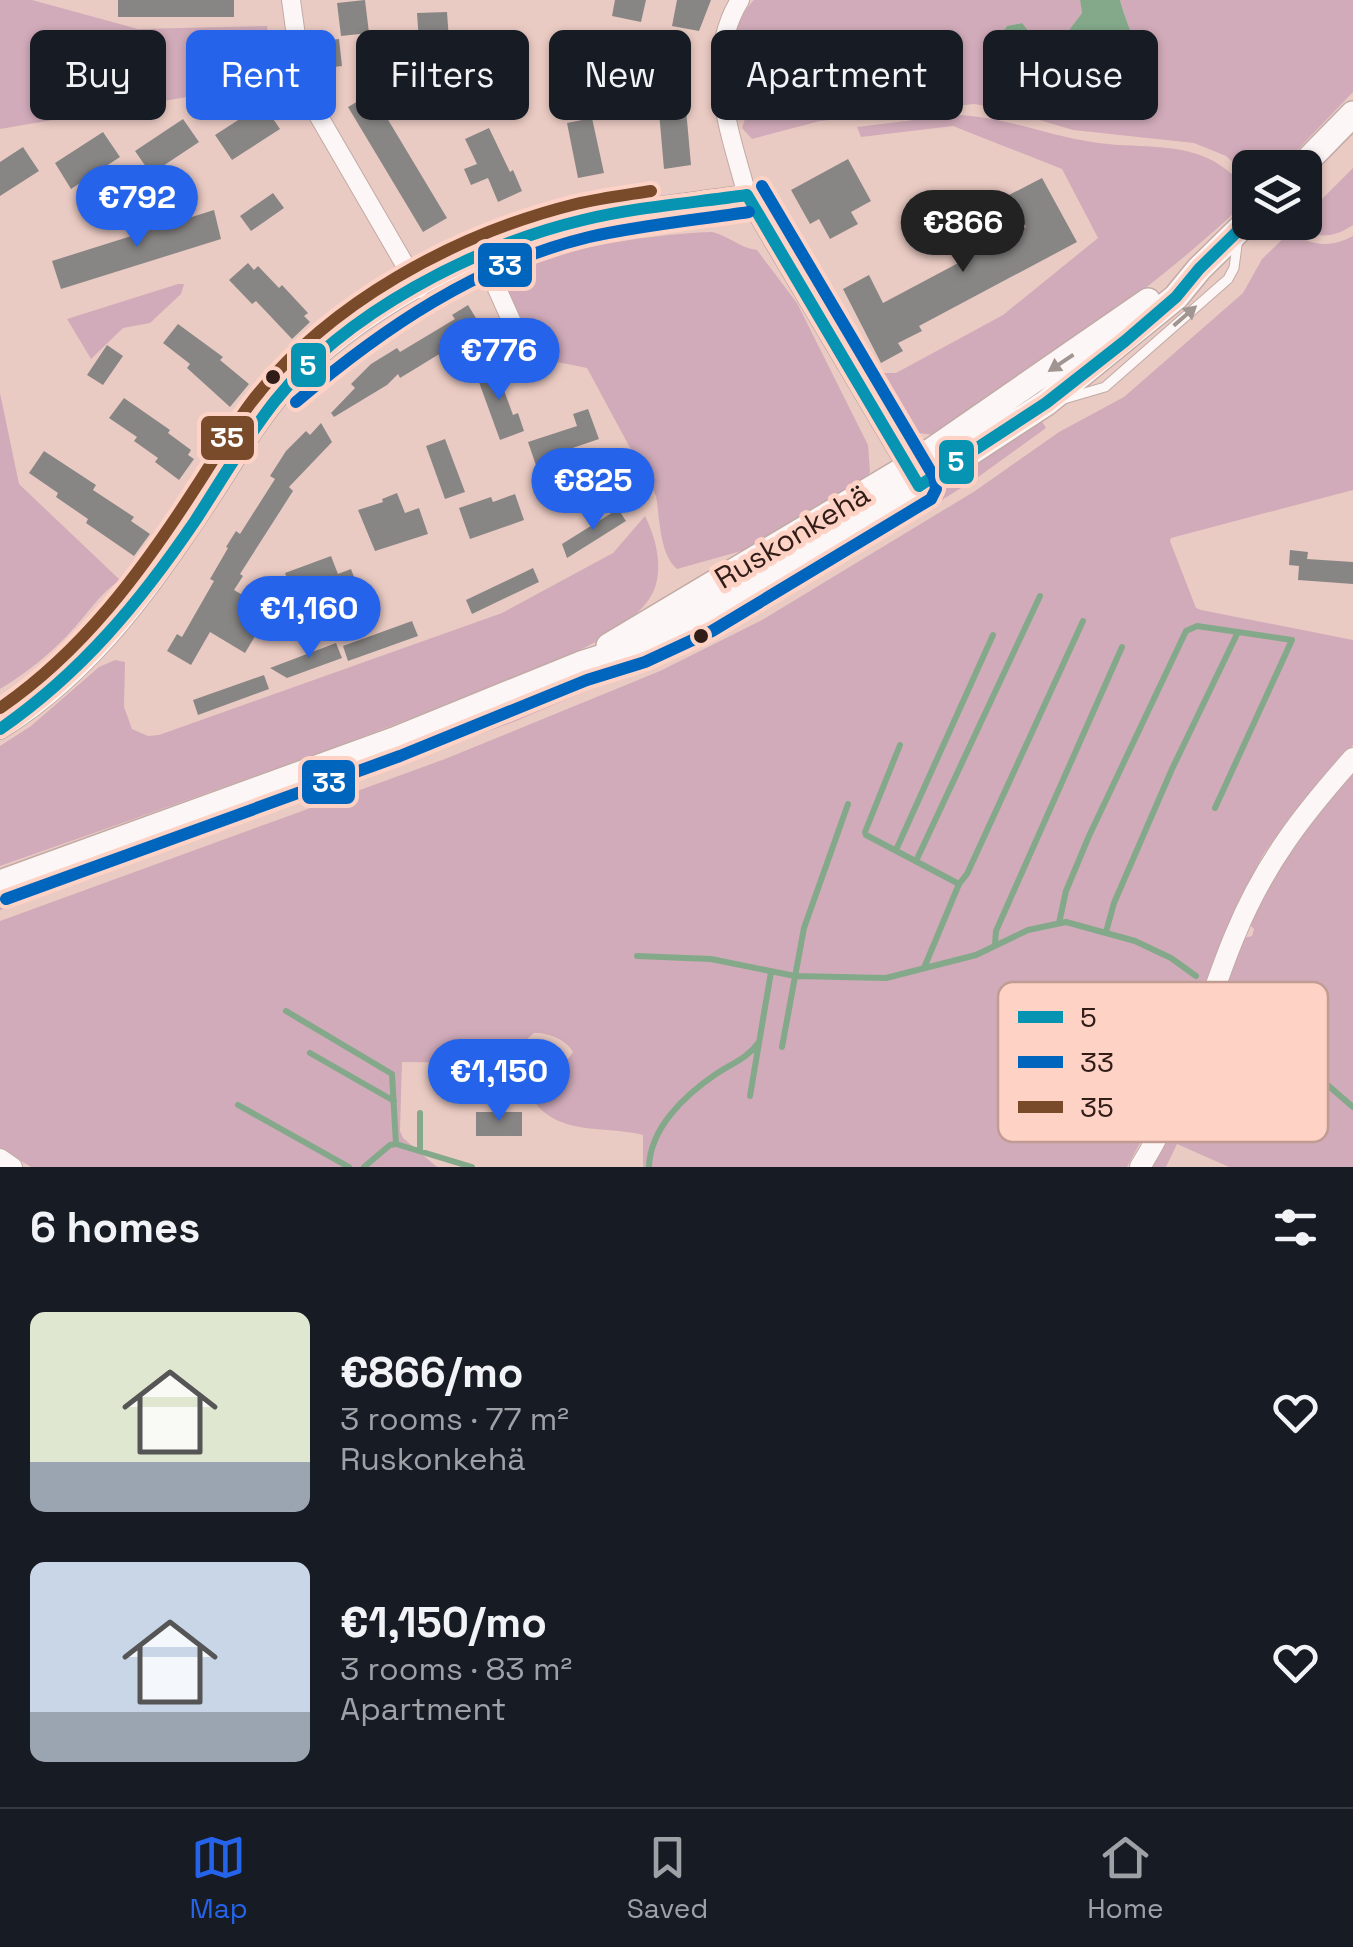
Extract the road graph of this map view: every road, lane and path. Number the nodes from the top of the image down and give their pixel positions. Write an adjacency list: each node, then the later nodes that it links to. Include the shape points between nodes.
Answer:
1 (291, 0): 10 (street, via 300,65 318,114)
2 (740, 0): 5 (street, via 720,55 722,98)
3 (1353, 114): 4 (main road)
4 (1318, 150)
5 (747, 195): 8 (street, via 581,221); 13 (street)
6 (1232, 237): 9 (main road, Ruskonkehä)
7 (1241, 240): 12 (lane, one-way to 7, via 1105,386 1228,278)
8 (481, 254): 10 (street); 11 (street)
9 (1199, 269): 12 (main road, Ruskonkehä, via 1176,297); 13 (main road, Ruskonkehä, one-way to 13)
10 (419, 289): 14 (street, via 377,312 285,390 111,636)
11 (532, 367)
12 (1046, 403): 13 (main road, Ruskonkehä)
13 (914, 476): 16 (main road, Ruskonkehä, via 582,664 394,740)
14 (0, 729)
15 (1353, 758): 17 (street, via 1305,811 1262,878)
16 (0, 882)
17 (1218, 982)
18 (1153, 1142): 21 (street)
19 (0, 1158): 20 (street)
20 (13, 1167)
21 (1140, 1167)

